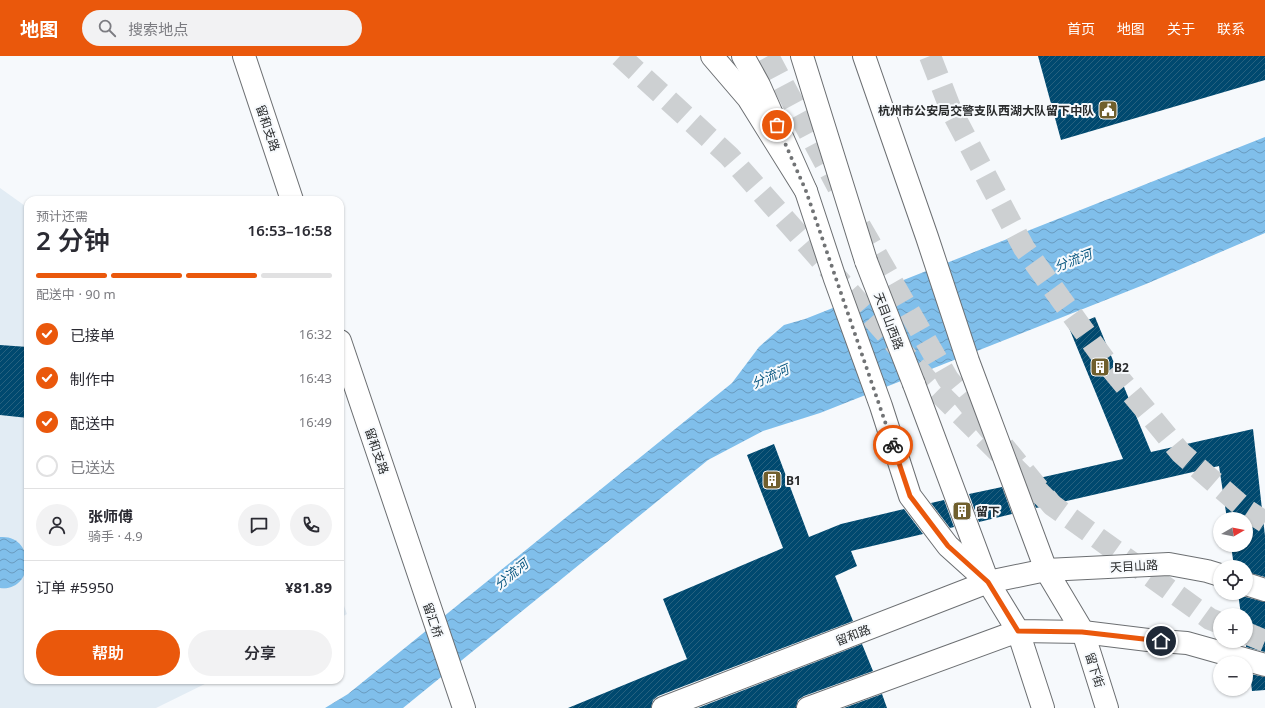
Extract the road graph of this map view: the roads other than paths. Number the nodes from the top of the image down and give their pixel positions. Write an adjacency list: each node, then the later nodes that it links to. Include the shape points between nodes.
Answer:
1 (244, 56): 7 (main road, 留和支路)
2 (712, 56): 6 (main road, via 748,98)
3 (743, 56): 6 (main road, 天目山西路, via 759,85)
4 (802, 56): 12 (main road, 天目山西路, bridge, via 866,262)
5 (864, 56): 10 (main road, via 968,361)
6 (806, 191): 12 (main road, 天目山西路, via 910,496 948,546)
7 (291, 196)
8 (344, 354): 9 (main road, 留和支路)
9 (413, 560): 18 (main road, 留汇桥)
10 (1046, 570): 11 (main road, 天目山路, via 1169,564); 12 (main road, 留和路); 16 (main road, 留下街)
11 (1213, 573)
12 (988, 582): 15 (main road, 天目山西路); 19 (main road, 留和路)
13 (1253, 586): 14 (main road)
14 (1265, 590)
15 (1018, 631): 16 (main road); 20 (main road); 21 (main road)
16 (1082, 632): 17 (main road, via 1187,643); 22 (main road, 留下街)
17 (1265, 665)
18 (464, 708)
19 (663, 708)
20 (808, 708)
21 (1043, 708)
22 (1107, 708)

